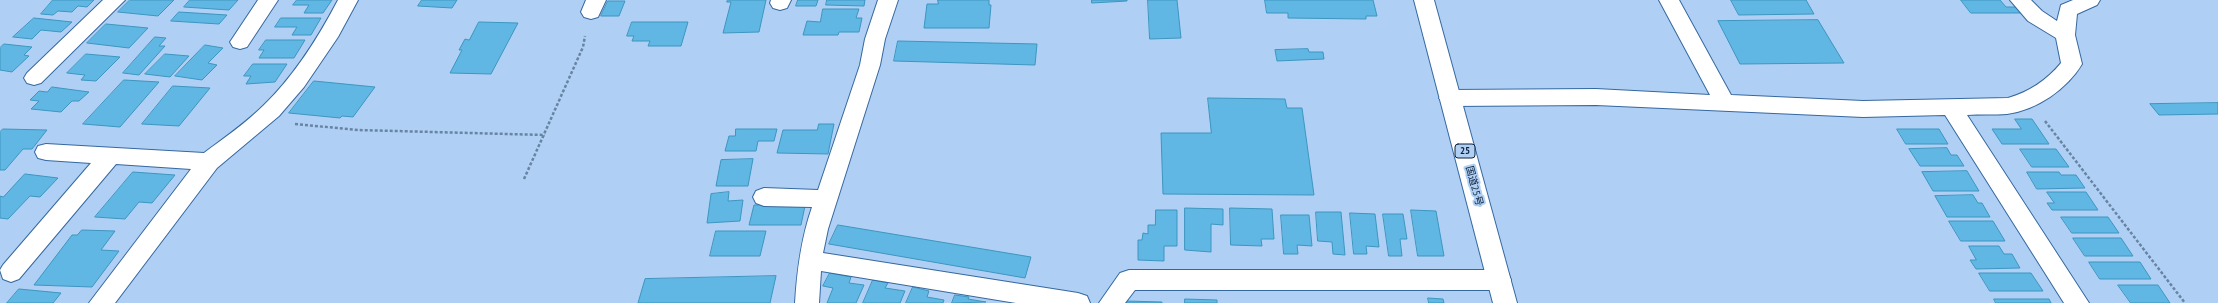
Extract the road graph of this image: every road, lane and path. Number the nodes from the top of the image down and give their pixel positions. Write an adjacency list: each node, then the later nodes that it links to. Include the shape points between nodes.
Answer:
1 (115, 0): 12 (main road)
2 (268, 0): 11 (main road)
3 (348, 0): 17 (main road, via 331,32 296,82 271,112)
4 (888, 0): 24 (main road, via 870,64)
5 (1424, 0): 13 (main road, 国道25号 / 25)
6 (1669, 0): 15 (main road)
7 (2020, 0): 10 (main road, via 2035,16)
8 (2090, 0): 10 (main road, via 2068,10)
9 (594, 6): 18 (path, via 583,47)
10 (2065, 35): 14 (main road, via 2072,64 2058,82)
11 (240, 42)
12 (34, 78)
13 (1450, 98): 15 (main road, via 1596,97); 27 (main road, 国道25号 / 25)
14 (2028, 100): 16 (main road, via 2008,106); 34 (path)
15 (1725, 103): 16 (main road, via 1863,109)
16 (1951, 107): 33 (main road)
17 (262, 118): 18 (path, via 282,123 358,130); 21 (main road)
18 (545, 135): 22 (path)
19 (46, 152): 20 (main road)
20 (110, 156): 21 (main road); 26 (main road)
21 (209, 162): 28 (main road)
22 (524, 179)
23 (764, 197): 24 (main road)
24 (825, 198): 25 (main road)
25 (810, 260): 29 (main road); 30 (main road)
26 (11, 272)
27 (1499, 280): 31 (main road, via 1129,280); 32 (main road, 国道25号 / 25)
28 (101, 303)
29 (807, 303)
30 (1078, 303)
31 (1111, 303)
32 (1506, 303)
33 (2077, 303)
34 (2185, 303)

